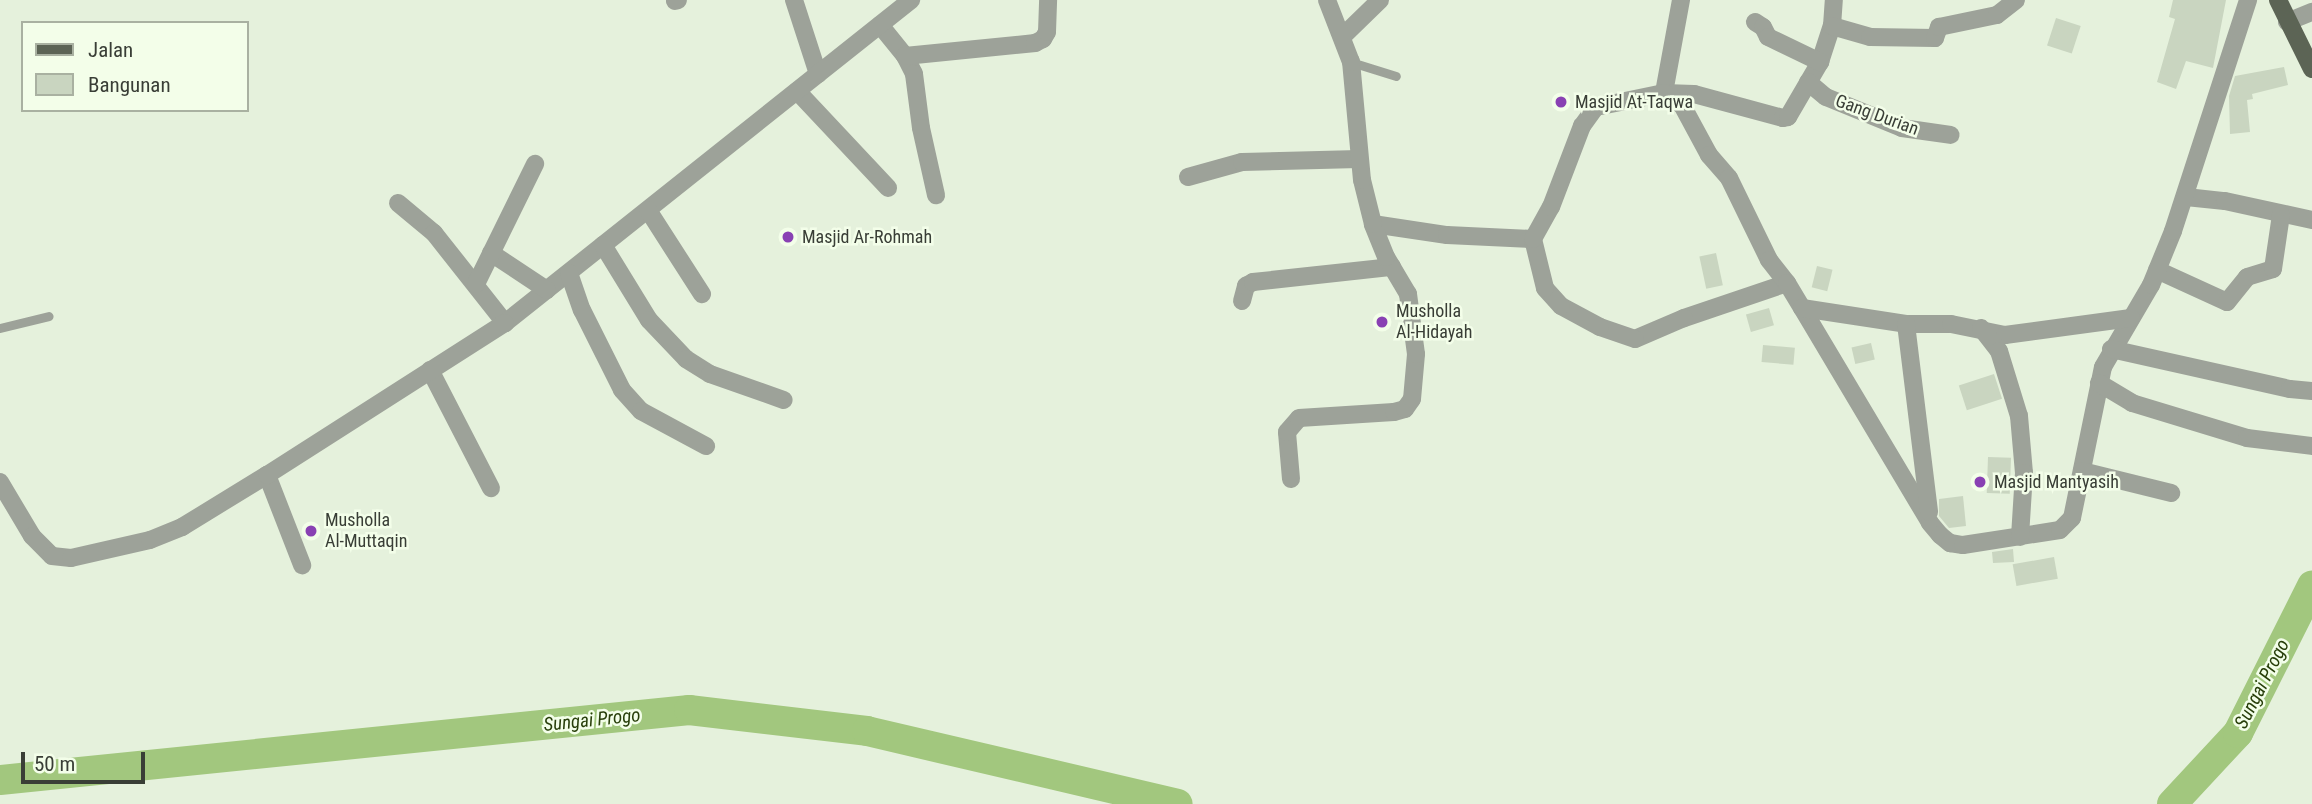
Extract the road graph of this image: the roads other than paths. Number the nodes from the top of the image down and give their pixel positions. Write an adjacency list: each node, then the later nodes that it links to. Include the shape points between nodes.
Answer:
1 (794, 0): 21 (street)
2 (911, 0): 14 (street)
3 (1048, 0): 17 (street, via 1047,32 1035,43)
4 (1327, 0): 16 (street)
5 (1380, 0): 16 (street)
6 (1681, 0): 25 (street)
7 (1834, 0): 15 (street)
8 (2016, 0): 15 (street, via 1997,15 1939,27 1934,38 1870,37)
9 (2248, 0): 32 (street)
10 (2278, 0): 13 (main road)
11 (2312, 12): 13 (street)
12 (1755, 22): 19 (street, via 1768,37)
13 (2287, 22): 20 (main road)
14 (880, 25): 17 (street); 21 (street)
15 (1832, 26): 19 (street)
16 (1342, 37): 18 (street)
17 (905, 56): 31 (street, via 914,74)
18 (1351, 62): 22 (lane); 27 (street)
19 (1820, 62): 23 (street)
20 (2312, 69)
21 (818, 74): 24 (street)
22 (1396, 76)
23 (1808, 82): 25 (street, via 1788,117 1783,118 1694,94); 26 (street, Gang Durian, via 1826,97 1902,128)
24 (797, 91): 30 (street); 34 (street)
25 (1664, 93): 38 (street, via 1596,107 1582,126 1551,207); 45 (street, via 1682,105 1709,155 1729,178 1769,260)
26 (1951, 135)
27 (1359, 159): 29 (street, via 1242,162); 37 (street)
28 (534, 164): 40 (street)
29 (1188, 177)
30 (888, 188)
31 (936, 195)
32 (2186, 197): 35 (street); 42 (street)
33 (398, 203): 44 (street, via 434,233)
34 (648, 210): 39 (street); 47 (street)
35 (2281, 215): 36 (street); 42 (street, via 2273,269 2247,277 2227,302)
36 (2312, 220)
37 (1373, 224): 38 (street, via 1447,235); 41 (street)
38 (1533, 239): 45 (street, via 1545,288 1561,306 1635,339)
39 (603, 245): 43 (street); 60 (street, via 649,320 686,359 710,374)
40 (491, 253): 44 (street); 46 (street)
41 (1392, 267): 48 (street, via 1253,282 1246,286); 65 (street, via 1408,294 1414,323 1412,399 1405,409 1394,412 1298,418 1287,432)
42 (2157, 270): 51 (street)
43 (569, 273): 46 (street); 61 (street, via 622,390 641,411)
44 (476, 284): 52 (street)
45 (1787, 284): 49 (street)
46 (547, 290): 52 (street)
47 (702, 294)
48 (1242, 301)
49 (1802, 307): 53 (street); 69 (street)
50 (50, 316): 54 (lane)
51 (2131, 318): 55 (street, via 2021,334); 56 (street)
52 (505, 323): 57 (street)
53 (1906, 324): 55 (street); 69 (street)
54 (0, 328)
55 (1981, 328): 70 (street, via 1999,351 2019,416 2024,473)
56 (2111, 349): 58 (street); 59 (street)
57 (430, 370): 64 (street); 67 (street)
58 (2099, 383): 62 (street, via 2132,403 2247,438); 63 (street)
59 (2312, 391)
60 (784, 400)
61 (706, 446)
62 (2312, 446)
63 (2082, 471): 68 (street); 70 (street, via 2067,524 2060,530)
64 (267, 475): 66 (street, via 165,535 71,558 52,556 42,549); 71 (street)
65 (1291, 479)
66 (0, 482)
67 (491, 488)
68 (2171, 493)
69 (1930, 523): 70 (street, via 1950,543 1962,545)
70 (2020, 537)
71 (302, 565)

